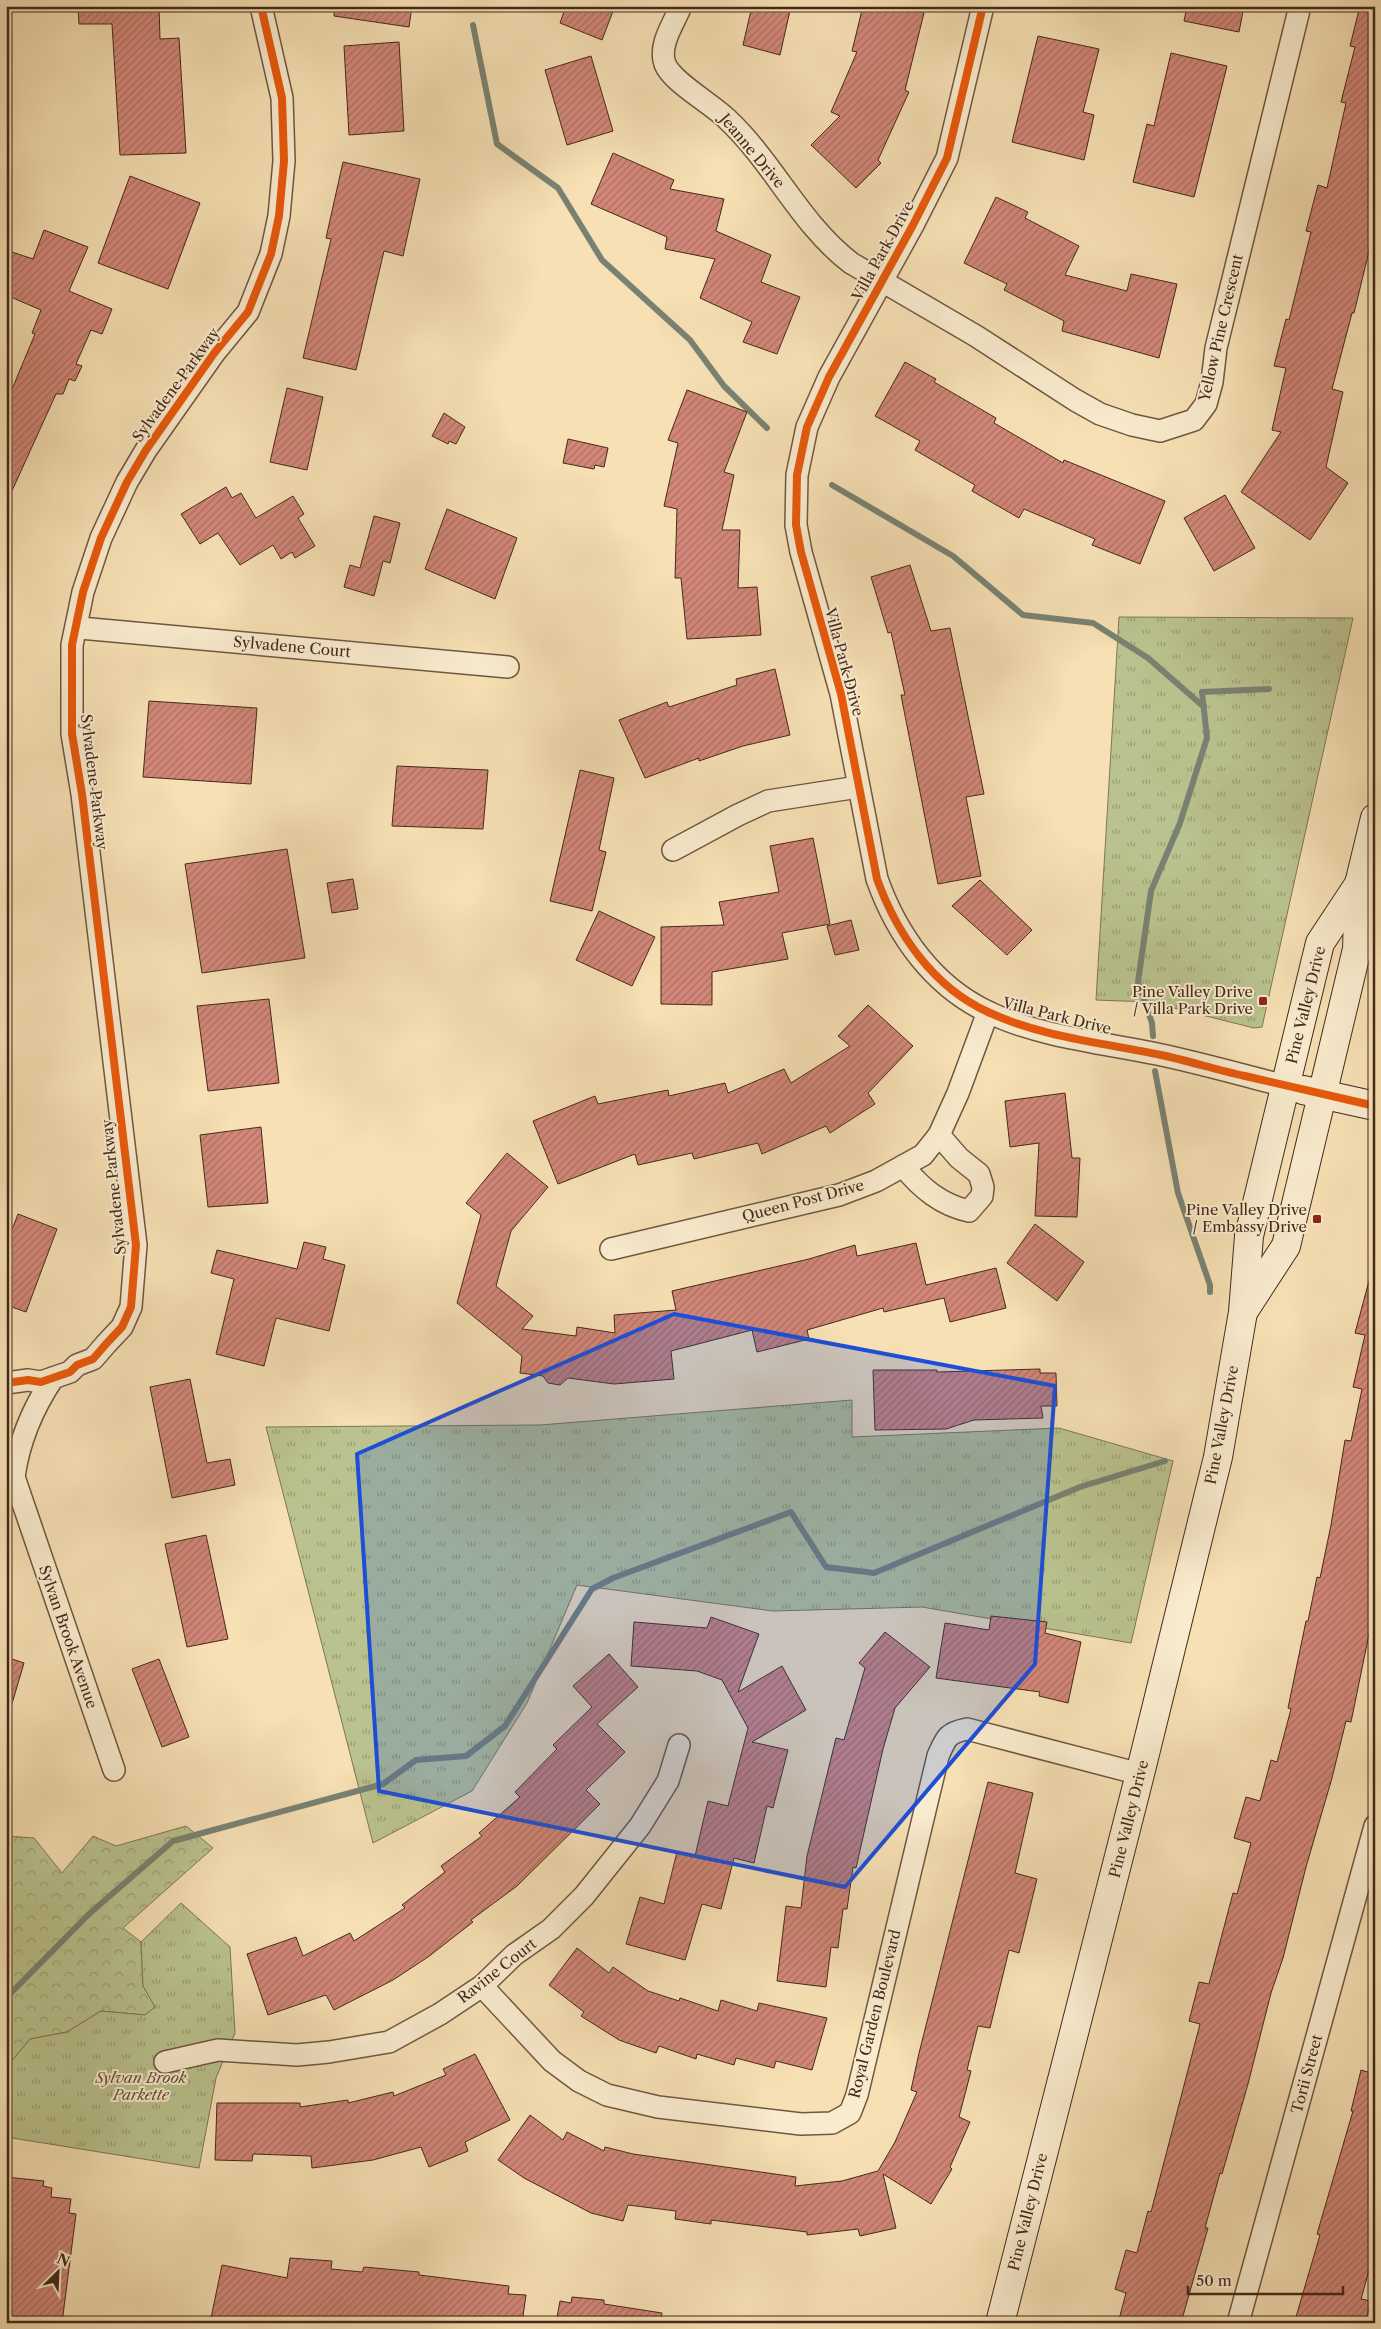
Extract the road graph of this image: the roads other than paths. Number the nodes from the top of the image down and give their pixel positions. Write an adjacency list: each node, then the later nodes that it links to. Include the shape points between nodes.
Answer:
1 (261, 6): 6 (street, Sylvadene Parkway, via 282,98 284,161 279,216 271,254 248,312 215,352 127,482 101,538 83,592)
2 (681, 6): 5 (street, Jeanne Drive, via 664,52 666,64 676,78 728,120 817,233 835,251)
3 (983, 6): 5 (street, Villa Park Drive, via 947,158)
4 (1300, 6): 5 (street, Yellow Pine Crescent, via 1216,348 1212,382 1206,404 1194,420 1160,431 1100,414)
5 (882, 281): 8 (street, Villa Park Drive, via 814,408 800,452 797,475 796,525 801,552 841,694)
6 (76, 630): 7 (street, Sylvadene Court); 20 (street, Sylvadene Parkway, via 70,686 72,734 136,1245 131,1307 122,1327 93,1359)
7 (508, 667)
8 (858, 787): 10 (street, via 768,801); 12 (street, Villa Park Drive, via 877,879 899,930 914,952 945,983)
9 (1375, 818): 11 (main road, Pine Valley Drive)
10 (673, 850)
11 (1359, 884): 13 (main road, Pine Valley Drive, via 1320,943); 14 (main road, Pine Valley Drive, via 1357,949)
12 (988, 1012): 13 (street, Villa Park Drive, via 1067,1036); 16 (street, Queen Post Drive)
13 (1285, 1086): 14 (main road); 19 (main road, Pine Valley Drive, via 1249,1236)
14 (1322, 1094): 15 (main road); 19 (main road, Pine Valley Drive, via 1286,1246)
15 (1375, 1106)
16 (939, 1135): 17 (street, Queen Post Drive, via 923,1155); 17 (street, via 959,1158 979,1174 982,1196 969,1211 949,1205 926,1191)
17 (904, 1166): 18 (street, Queen Post Drive, via 839,1195)
18 (611, 1249)
19 (1243, 1312): 26 (main road, Pine Valley Drive, via 1218,1456)
20 (53, 1378): 21 (street, Sylvadene Parkway, via 41,1382); 23 (street, Sylvan Brook Avenue, via 20,1441 14,1476)
21 (6, 1383)
22 (6, 1488): 23 (street, Sylvan Brook Avenue)
23 (22, 1504): 25 (street, Sylvan Brook Avenue)
24 (679, 1745): 28 (street, Ravine Court, via 668,1781 640,1826 584,1896 551,1929 514,1954)
25 (114, 1770)
26 (1140, 1774): 28 (street, Royal Garden Boulevard, via 968,1729 952,1732 938,1756 857,2094 850,2113 832,2123 801,2124 658,2107 608,2095 579,2081 552,2061); 30 (main road, Pine Valley Drive)
27 (1375, 1826): 31 (street, Torii Street)
28 (482, 1986): 29 (street, Ravine Court, via 389,2042 297,2055 218,2050)
29 (165, 2062)
30 (1000, 2323)
31 (1238, 2323)

